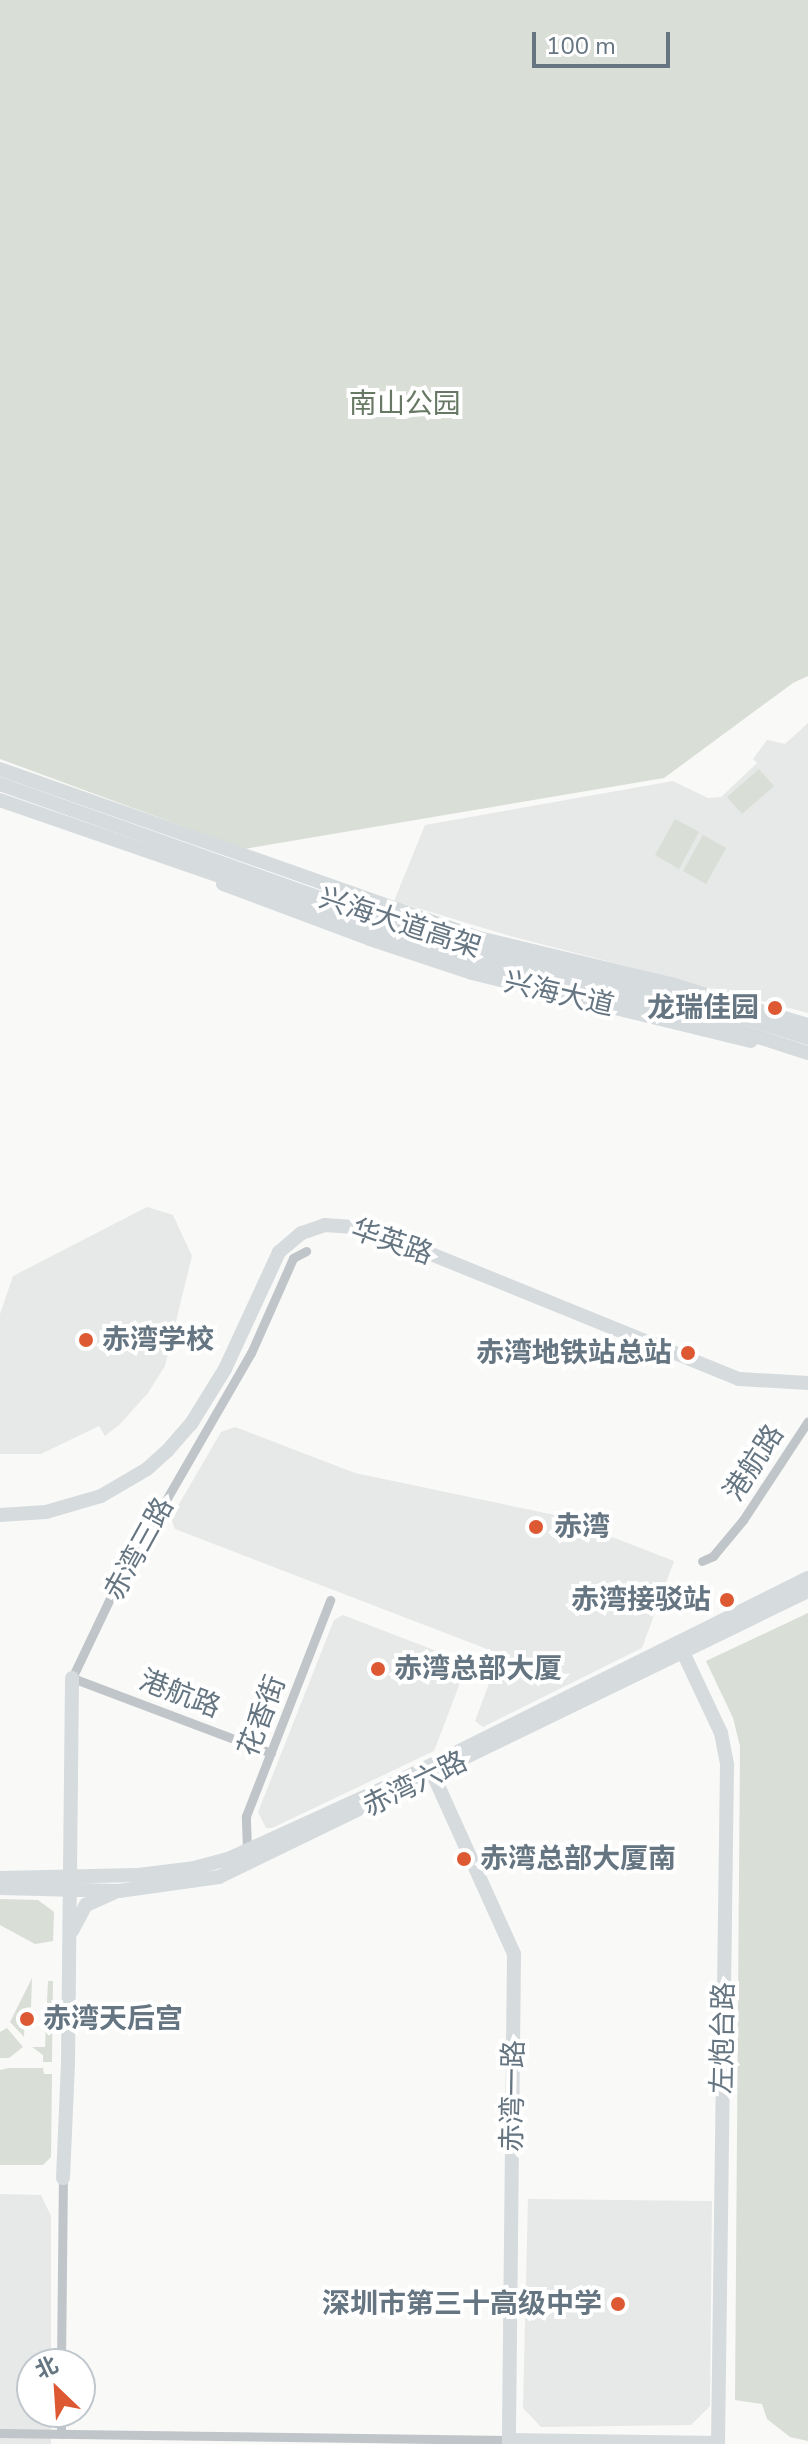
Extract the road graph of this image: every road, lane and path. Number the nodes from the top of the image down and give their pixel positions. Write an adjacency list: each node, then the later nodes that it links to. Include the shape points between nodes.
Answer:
1 (0, 769): 4 (street, 兴海大道, via 479,938 701,992)
2 (0, 784): 5 (street, 兴海大道高架, via 379,919)
3 (0, 797): 6 (street, 兴海大道高架, via 463,960 712,1022); 7 (street, 兴海大道, via 418,956)
4 (808, 1025)
5 (808, 1038)
6 (808, 1053)
7 (808, 1060)
8 (306, 1251): 17 (street, 赤湾三路, via 293,1258 251,1353 114,1590)
9 (808, 1383): 11 (street, 华英路, via 739,1379 367,1228 314,1227 279,1252 225,1369 168,1450 101,1496 46,1512)
10 (808, 1421): 12 (street, 港航路, via 743,1520 713,1556)
11 (0, 1515)
12 (702, 1561)
13 (808, 1578): 16 (street, 赤湾六路)
14 (808, 1591): 16 (street, 赤湾六路)
15 (330, 1600): 18 (street, 花香街)
16 (682, 1649): 19 (street, 赤湾六路); 33 (street, 左炮台路, via 721,1733 727,1765)
17 (72, 1678): 18 (street, 港航路); 22 (street, 赤湾三路)
18 (271, 1753): 20 (street, 花香街, via 246,1816)
19 (431, 1771): 20 (street, 赤湾六路); 24 (street, 赤湾六路, via 219,1877); 32 (street, 赤湾一路, via 514,1954)
20 (247, 1850): 22 (street, 赤湾六路, via 175,1871)
21 (0, 1878): 22 (street, 赤湾六路)
22 (67, 1885): 23 (street, 赤湾六路); 24 (street, 赤湾六路); 25 (street, 赤湾三路); 26 (street, 赤湾三路)
23 (0, 1888)
24 (119, 1891): 25 (street, via 86,1905)
25 (69, 1939): 26 (street, 赤湾三路)
26 (65, 2078): 27 (street)
27 (63, 2178): 28 (street)
28 (61, 2348)
29 (61, 2428): 31 (street)
30 (0, 2433): 31 (street)
31 (61, 2434): 32 (street)
32 (509, 2442): 33 (street)
33 (718, 2444)

